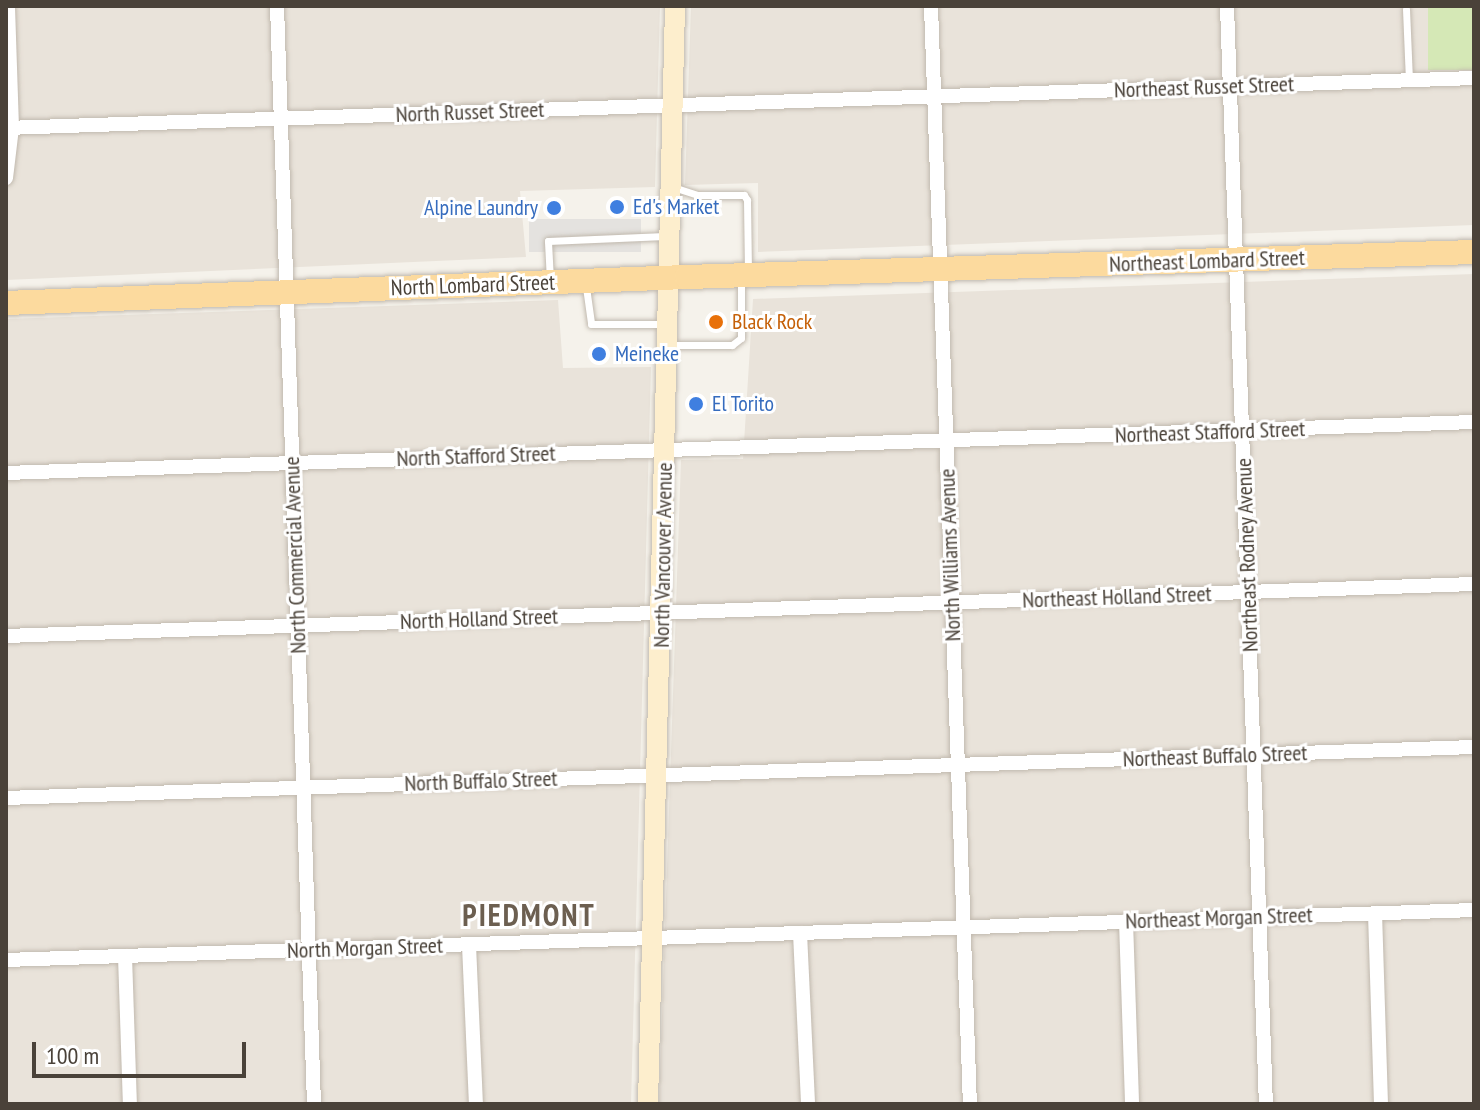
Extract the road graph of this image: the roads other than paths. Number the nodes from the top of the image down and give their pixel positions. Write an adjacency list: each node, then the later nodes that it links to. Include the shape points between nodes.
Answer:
1 (8, 6): 13 (street)
2 (277, 6): 12 (street, North Commercial Avenue)
3 (675, 6): 11 (street, North Vancouver Avenue)
4 (931, 6): 10 (street, North Williams Avenue)
5 (1227, 6): 9 (street, Northeast Rodney Avenue)
6 (1406, 9): 8 (lane)
7 (1474, 78): 8 (street, Northeast Russet Street)
8 (1409, 80): 9 (street, Northeast Russet Street)
9 (1231, 86): 10 (street, Northeast Russet Street); 18 (street, Northeast Rodney Avenue)
10 (935, 96): 11 (street, North Russet Street); 19 (street, North Williams Avenue)
11 (673, 105): 12 (street, North Russet Street); 15 (street, North Vancouver Avenue)
12 (280, 119): 13 (street, North Russet Street); 24 (street, North Commercial Avenue)
13 (9, 128): 14 (street)
14 (6, 178)
15 (670, 186): 16 (street, North Vancouver Avenue); 20 (lane, via 698,195 744,195)
16 (669, 236): 21 (street, North Vancouver Avenue); 23 (lane, via 548,241)
17 (1474, 252): 18 (main road, Northeast Lombard Street)
18 (1236, 260): 19 (main road, Northeast Lombard Street); 28 (street, Northeast Rodney Avenue)
19 (941, 270): 20 (main road, North Lombard Street); 29 (street, North Williams Avenue)
20 (745, 275): 21 (main road, North Lombard Street); 26 (lane, via 741,338 732,345)
21 (669, 278): 22 (main road, North Lombard Street); 26 (street, North Vancouver Avenue)
22 (585, 281): 23 (main road, North Lombard Street); 26 (lane, via 591,324)
23 (550, 282): 24 (main road, North Lombard Street)
24 (286, 293): 25 (main road, North Lombard Street); 31 (street, North Commercial Avenue)
25 (6, 303)
26 (668, 334): 30 (street, North Vancouver Avenue)
27 (1474, 422): 28 (street, Northeast Stafford Street)
28 (1243, 431): 29 (street, Northeast Stafford Street); 34 (street, Northeast Rodney Avenue)
29 (947, 441): 30 (street, North Stafford Street); 35 (street, North Williams Avenue)
30 (666, 449): 31 (street, North Stafford Street); 36 (street, North Vancouver Avenue)
31 (292, 463): 32 (street, North Stafford Street); 37 (street, North Commercial Avenue)
32 (6, 473)
33 (1474, 584): 34 (street, Northeast Holland Street)
34 (1248, 593): 35 (street, Northeast Holland Street); 40 (street, Northeast Rodney Avenue)
35 (952, 602): 36 (street, North Holland Street); 41 (street, North Williams Avenue)
36 (662, 612): 37 (street, North Holland Street); 42 (street, North Vancouver Avenue)
37 (297, 625): 38 (street, North Holland Street); 43 (street, North Commercial Avenue)
38 (6, 636)
39 (1474, 747): 40 (street, Northeast Buffalo Street)
40 (1254, 754): 41 (street, Northeast Buffalo Street); 47 (street, Northeast Rodney Avenue)
41 (957, 764): 42 (street, North Buffalo Street); 49 (street, North Williams Avenue)
42 (658, 774): 43 (street, North Buffalo Street); 51 (street, North Vancouver Avenue)
43 (303, 788): 44 (street, North Buffalo Street); 53 (street, North Commercial Avenue)
44 (6, 798)
45 (1474, 910): 46 (street, Northeast Morgan Street)
46 (1375, 913): 47 (street, Northeast Morgan Street); 64 (street)
47 (1260, 917): 48 (street, Northeast Morgan Street); 63 (street, Northeast Rodney Avenue)
48 (1126, 921): 49 (street, Northeast Morgan Street); 62 (street)
49 (963, 928): 50 (street, North Morgan Street); 61 (street, North Williams Avenue)
50 (800, 933): 51 (street, North Morgan Street); 60 (street)
51 (653, 938): 52 (street, North Morgan Street); 59 (street, North Vancouver Avenue)
52 (469, 945): 53 (street, North Morgan Street); 58 (street)
53 (309, 950): 54 (street, North Morgan Street); 57 (street, North Commercial Avenue)
54 (125, 956): 55 (street, North Morgan Street); 56 (street)
55 (6, 960)
56 (130, 1104)
57 (314, 1104)
58 (476, 1104)
59 (648, 1104)
60 (808, 1104)
61 (970, 1104)
62 (1132, 1104)
63 (1266, 1104)
64 (1381, 1104)

